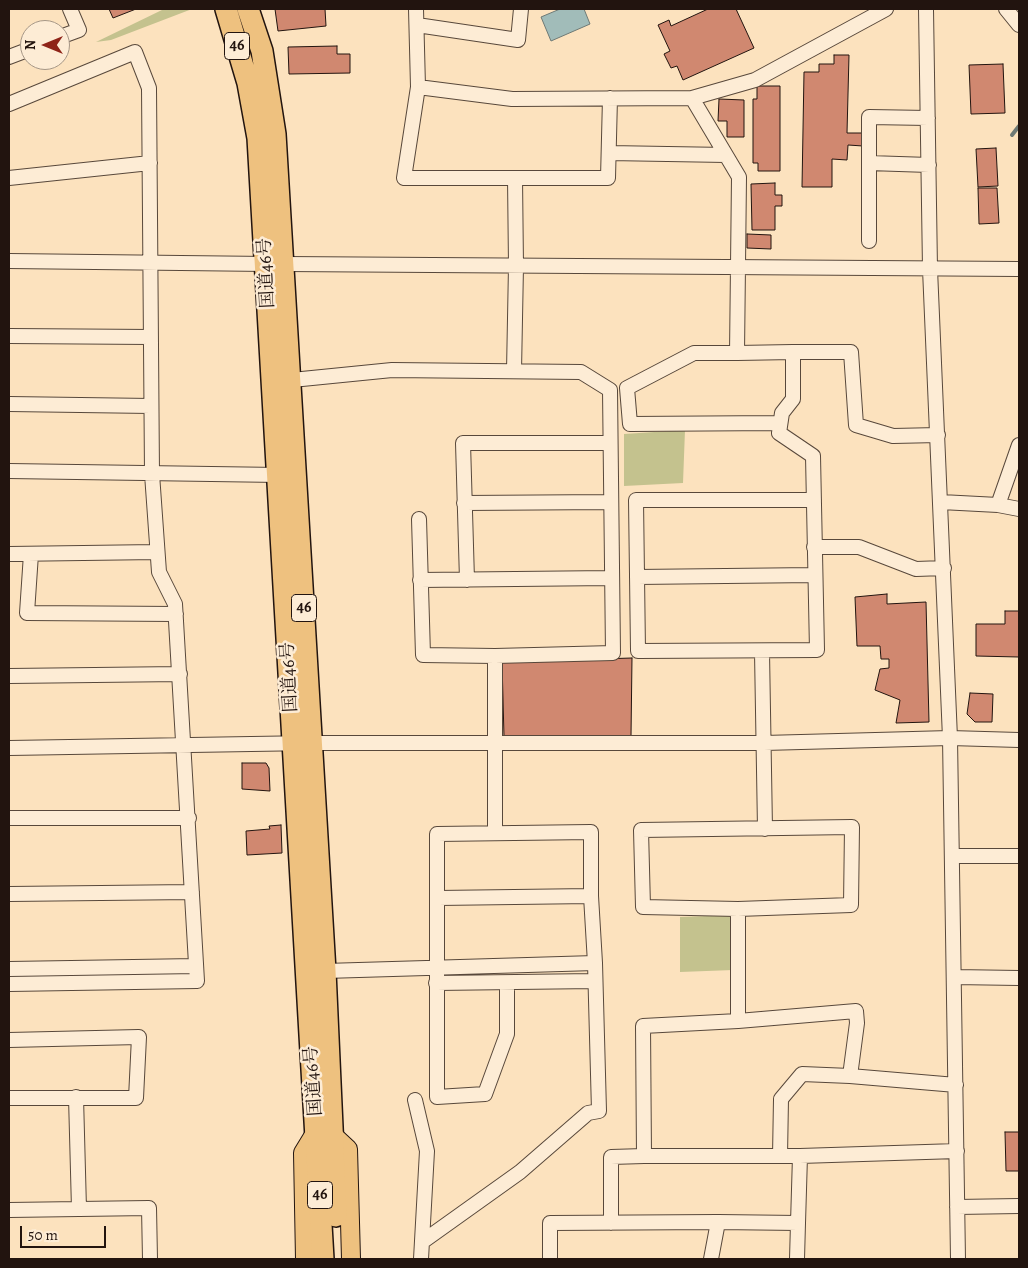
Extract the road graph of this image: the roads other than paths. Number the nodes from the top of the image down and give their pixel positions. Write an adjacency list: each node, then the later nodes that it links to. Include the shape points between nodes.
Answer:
1 (70, 9): 11 (street, via 79,30)
2 (226, 9): 27 (highway, 国道46号 / 46, via 248,83)
3 (248, 9): 27 (highway, 国道46号 / 46, via 262,51 275,134)
4 (416, 9): 9 (street)
5 (521, 9): 9 (street, via 518,40)
6 (886, 9): 14 (street, via 755,80)
7 (926, 9): 16 (street)
8 (1006, 9): 10 (street)
9 (417, 25): 12 (street)
10 (1019, 25)
11 (70, 33)
12 (418, 87): 13 (street, via 512,98); 23 (street, via 404,178)
13 (610, 98): 14 (street); 17 (street)
14 (692, 98): 18 (street)
15 (9, 104): 19 (street, via 135,52 149,88)
16 (928, 118): 20 (street, via 869,117); 21 (street)
17 (609, 153): 18 (street); 23 (street, via 608,178)
18 (726, 155): 29 (street, via 740,177)
19 (150, 163): 22 (street); 26 (street)
20 (869, 163): 21 (street); 24 (street)
21 (929, 166): 30 (street)
22 (9, 178)
23 (515, 178): 28 (street)
24 (869, 240)
25 (9, 261): 26 (street)
26 (151, 262): 27 (street); 33 (street)
27 (276, 264): 28 (street); 37 (highway, 国道46号 / 46)
28 (516, 266): 29 (street); 36 (street)
29 (740, 267): 30 (street); 35 (street)
30 (930, 269): 31 (street); 41 (street)
31 (1019, 269)
32 (9, 336): 33 (street)
33 (151, 337): 39 (street)
34 (793, 352): 35 (street); 40 (street, via 793,399 782,413); 41 (street, via 851,352 856,425 893,436)
35 (737, 353): 40 (street, via 694,353 627,388 630,424)
36 (514, 371): 37 (street, via 392,370); 42 (street, via 581,372 610,390)
37 (282, 382): 46 (highway, 国道46号 / 46); 73 (highway, 国道46号 / 46)
38 (9, 404): 39 (street)
39 (151, 406): 45 (street)
40 (780, 423): 47 (street, via 779,433 813,456)
41 (938, 435): 49 (street)
42 (609, 443): 48 (street); 50 (street, via 463,444)
43 (1019, 445): 51 (street)
44 (9, 471): 45 (street)
45 (152, 474): 46 (street); 55 (street)
46 (279, 476): 73 (highway, 国道46号 / 46)
47 (814, 500): 54 (street); 61 (street, via 636,500)
48 (610, 502): 50 (street); 60 (street)
49 (941, 502): 51 (street); 58 (street)
50 (464, 503): 63 (street)
51 (998, 505): 52 (street)
52 (1019, 509)
53 (419, 519): 62 (street)
54 (814, 547): 58 (street, via 859,547 916,569); 59 (street)
55 (157, 552): 57 (street); 64 (street, via 159,572 175,604)
56 (9, 554): 57 (street)
57 (31, 554): 64 (street, via 27,613)
58 (944, 568): 69 (street)
59 (814, 575): 61 (street); 65 (street, via 817,650)
60 (611, 578): 63 (street); 66 (street, via 613,653)
61 (637, 578): 65 (street, via 638,652)
62 (420, 580): 63 (street); 66 (street, via 423,655)
63 (466, 580)
64 (176, 614): 67 (street)
65 (762, 652): 72 (street)
66 (495, 656): 71 (street)
67 (180, 674): 68 (street); 74 (street)
68 (9, 676)
69 (950, 738): 70 (street); 72 (street); 80 (street)
70 (1019, 740)
71 (496, 743): 72 (street); 73 (street); 79 (street)
72 (764, 743): 78 (street)
73 (303, 744): 74 (street); 91 (highway, 国道46号 / 46); 105 (highway, 国道46号 / 46)
74 (185, 745): 75 (street); 77 (street)
75 (9, 748)
76 (9, 818): 77 (street)
77 (189, 818): 82 (street)
78 (765, 830): 86 (street, via 852,827 851,905); 86 (street, via 641,830 643,907)
79 (495, 831): 84 (street, via 591,832); 85 (street, via 437,834)
80 (953, 856): 81 (street); 92 (street)
81 (1019, 856)
82 (192, 892): 83 (street); 88 (street)
83 (9, 894)
84 (591, 896): 85 (street); 87 (street)
85 (438, 898): 90 (street)
86 (738, 908): 98 (street)
87 (595, 963): 90 (street); 94 (street)
88 (196, 966): 89 (street); 97 (street, via 197,981)
89 (9, 968)
90 (436, 968): 91 (street); 95 (street)
91 (325, 971): 105 (highway, 国道46号 / 46)
92 (954, 977): 93 (street); 101 (street)
93 (1019, 978)
94 (595, 981): 96 (street); 117 (street, via 599,1111 588,1113 520,1172)
95 (436, 983): 96 (street); 96 (street, via 437,1097 485,1094 507,1034)
96 (507, 983)
97 (9, 984)
98 (738, 1021): 100 (street, via 856,1010); 107 (street, via 643,1026)
99 (9, 1040): 102 (street, via 139,1037 136,1098)
100 (850, 1076): 101 (street); 108 (street, via 802,1074 781,1099)
101 (956, 1085): 106 (street)
102 (76, 1097): 103 (street); 112 (street)
103 (9, 1098)
104 (415, 1100): 117 (street, via 427,1152)
105 (325, 1132): 119 (main road, via 303,1152); 120 (highway, 国道46号 / 46); 121 (highway, 国道46号 / 46); 122 (main road, via 348,1149)
106 (957, 1151): 109 (street); 111 (street)
107 (644, 1156): 108 (street); 115 (street, via 611,1157)
108 (780, 1156): 109 (street)
109 (800, 1156): 116 (street)
110 (1019, 1206): 111 (street)
111 (957, 1207): 127 (street)
112 (79, 1209): 113 (street); 118 (street, via 149,1208)
113 (9, 1210)
114 (718, 1222): 115 (street); 116 (street); 125 (street)
115 (611, 1223): 124 (street, via 550,1223)
116 (798, 1223): 126 (street)
117 (422, 1242): 123 (street)
118 (150, 1259)
119 (305, 1259)
120 (322, 1259)
121 (336, 1259)
122 (351, 1259)
123 (421, 1259)
124 (550, 1259)
125 (712, 1259)
126 (797, 1259)
127 (958, 1259)

